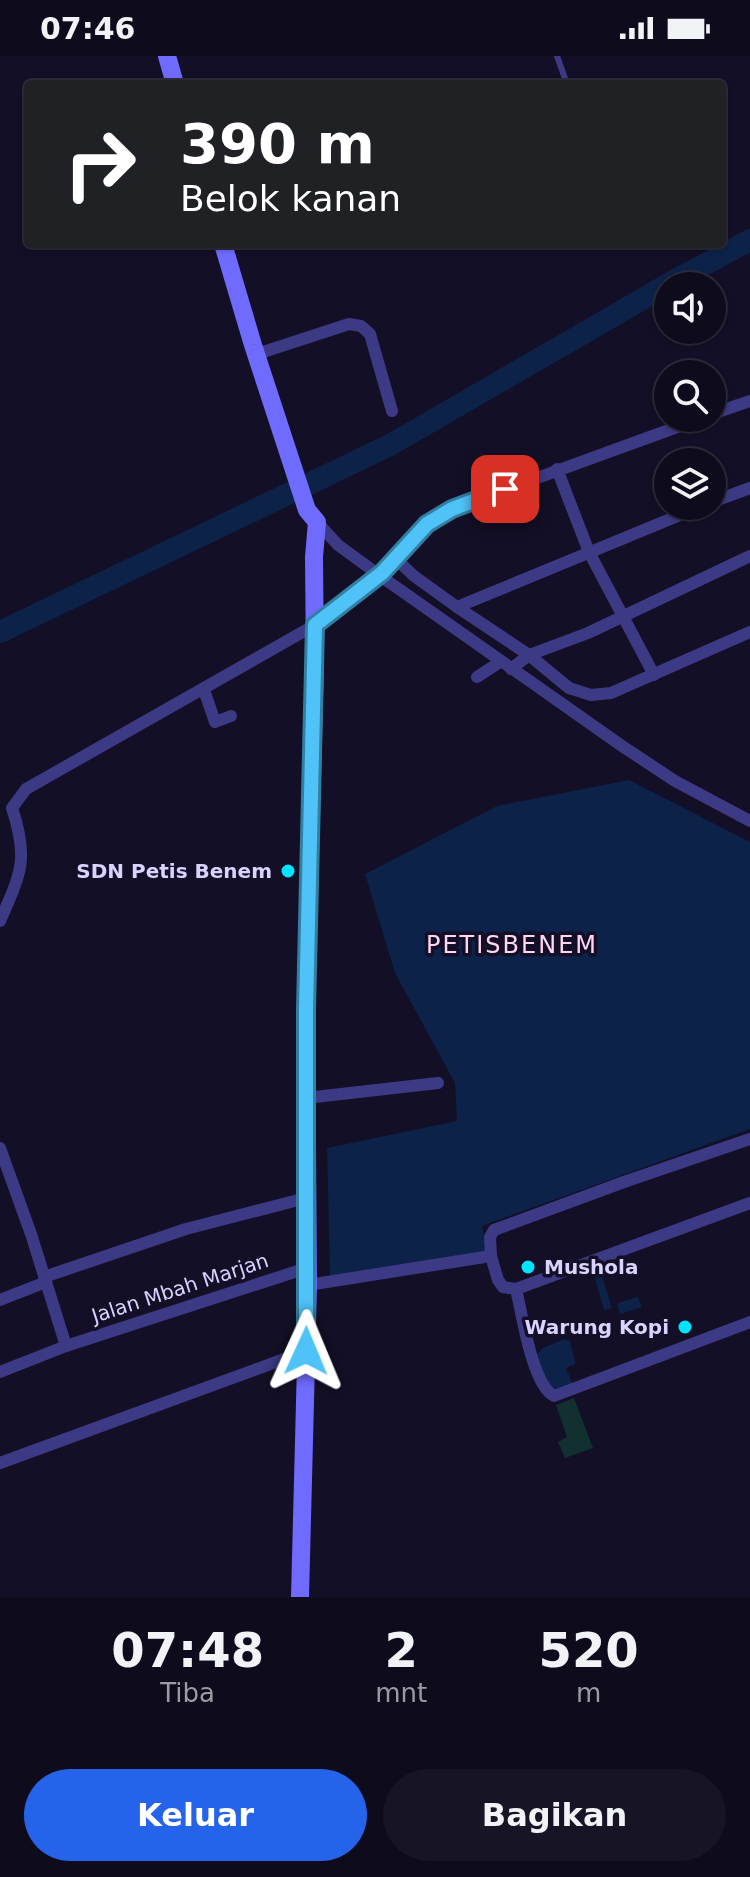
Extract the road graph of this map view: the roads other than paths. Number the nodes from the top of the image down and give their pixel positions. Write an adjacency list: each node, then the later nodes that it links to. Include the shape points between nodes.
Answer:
1 (167, 56): 3 (main road)
2 (557, 56): 4 (lane)
3 (174, 80)
4 (566, 80)
5 (224, 248): 6 (main road)
6 (257, 354): 9 (street, via 349,324 361,326 370,334); 14 (main road)
7 (750, 401): 8 (street)
8 (726, 409)
9 (392, 411)
10 (662, 432): 11 (street)
11 (557, 469): 16 (street); 18 (street, via 452,509 427,524)
12 (750, 488): 13 (street)
13 (726, 497)
14 (312, 516): 18 (street, via 338,545); 21 (main road)
15 (668, 520): 16 (street)
16 (589, 552): 19 (street); 20 (street)
17 (750, 556): 20 (street)
18 (386, 568): 19 (street, via 414,576); 21 (street); 23 (street)
19 (457, 607): 23 (street)
20 (624, 615): 23 (street); 24 (street)
21 (315, 625): 26 (street); 32 (main road)
22 (750, 632): 24 (street)
23 (516, 661): 24 (street, via 591,695 611,693); 25 (street); 29 (street, via 675,781)
24 (654, 675)
25 (477, 677)
26 (204, 690): 27 (street, via 215,722); 28 (street, via 35,783)
27 (231, 716)
28 (6, 812): 30 (street, via 21,839 23,862)
29 (750, 821)
30 (0, 921)
31 (438, 1083): 32 (street)
32 (306, 1098): 35 (main road)
33 (750, 1139): 37 (street, via 494,1230)
34 (0, 1148): 39 (street)
35 (306, 1198): 38 (main road); 39 (street, via 186,1229)
36 (750, 1203): 40 (street)
37 (491, 1256): 38 (street, Jalan Mbah Marjan); 40 (street, via 503,1287)
38 (308, 1277): 43 (street, Jalan Mbah Marjan); 44 (main road)
39 (45, 1279): 41 (street); 43 (street)
40 (516, 1289): 42 (street, via 531,1352 545,1390 554,1396)
41 (0, 1300)
42 (750, 1322)
43 (66, 1346): 45 (street, Jalan Mbah Marjan)
44 (306, 1351): 46 (street); 47 (main road)
45 (0, 1372)
46 (0, 1463)
47 (300, 1597)

